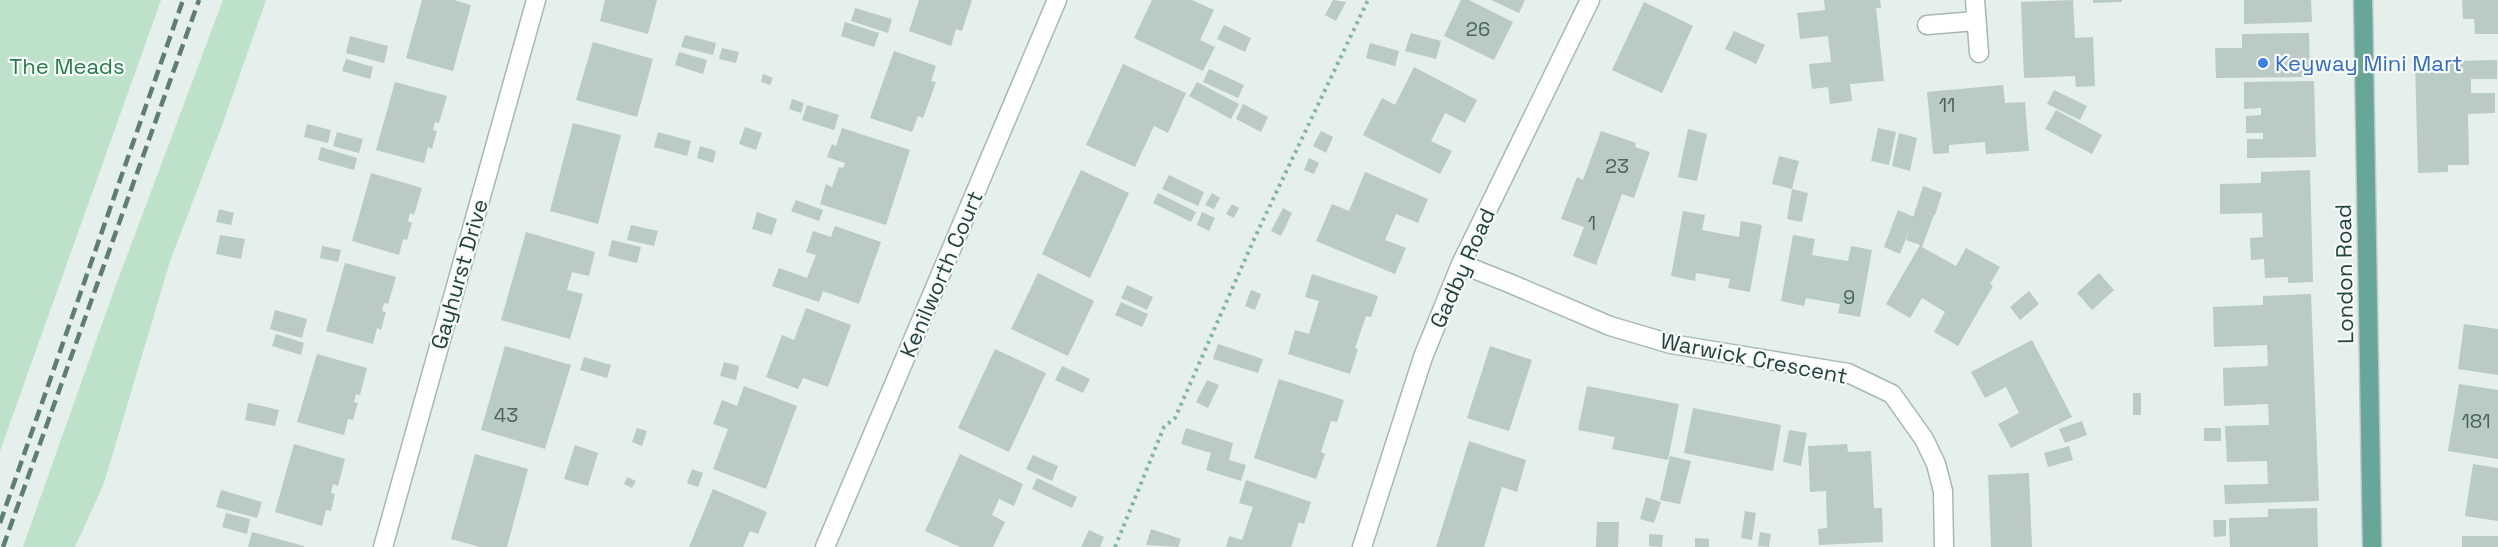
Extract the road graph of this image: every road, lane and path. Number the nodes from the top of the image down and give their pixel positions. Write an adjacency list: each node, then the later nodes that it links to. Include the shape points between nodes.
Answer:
1 (536, 0): 11 (street, Gayhurst Drive)
2 (1057, 0): 12 (street, Kenilworth Court)
3 (1368, 0): 13 (path, via 1255,237 1175,418 1164,427)
4 (1590, 0): 10 (street, Gadby Road)
5 (1975, 0): 7 (street)
6 (2363, 0): 16 (main road, London Road)
7 (1976, 21): 8 (street); 9 (street)
8 (1927, 25)
9 (1979, 53)
10 (1461, 264): 14 (street, Gadby Road, via 1423,357); 15 (street, Warwick Crescent, via 1610,326 1671,344 1848,373 1892,394 1924,439 1936,464 1943,491)
11 (382, 547)
12 (825, 547)
13 (1115, 547)
14 (1362, 547)
15 (1944, 547)
16 (2372, 547)

